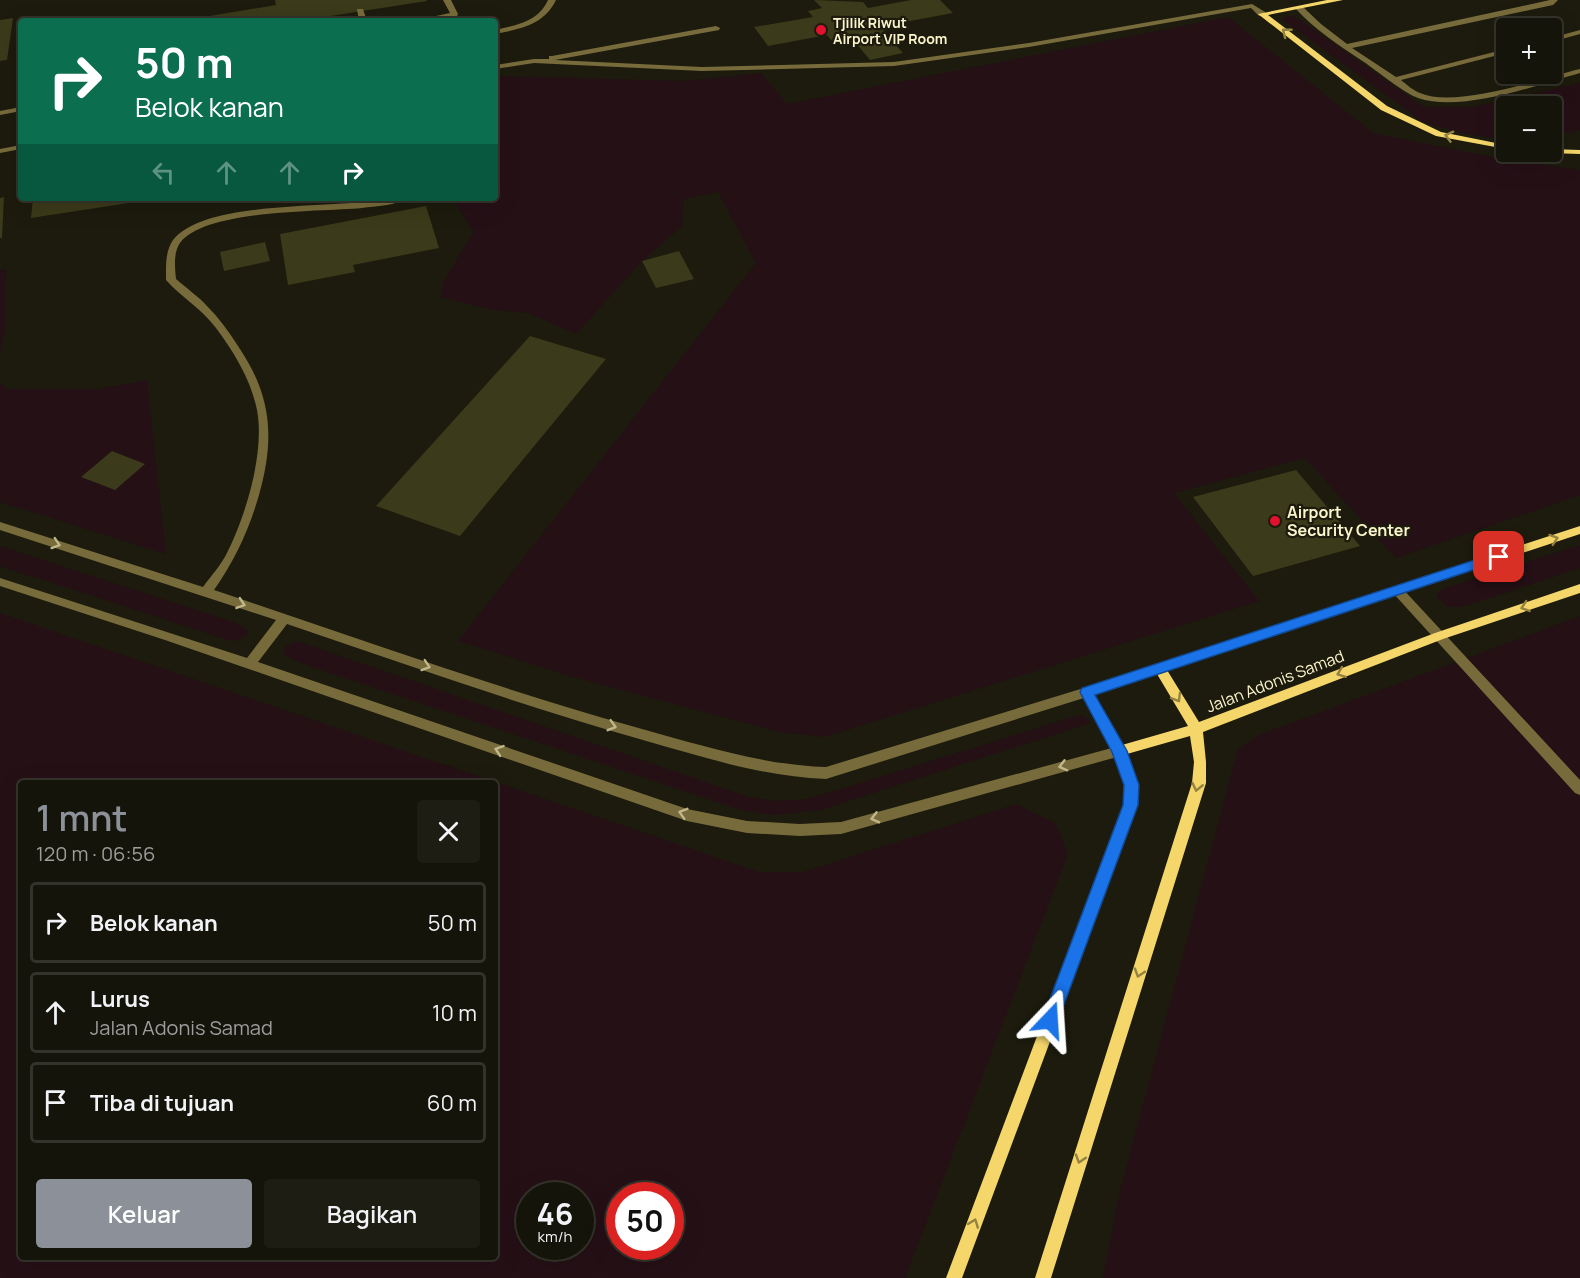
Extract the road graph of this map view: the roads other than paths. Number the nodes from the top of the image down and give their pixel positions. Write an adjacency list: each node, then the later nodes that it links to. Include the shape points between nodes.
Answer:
1 (447, 0): 11 (lane, via 454,14)
2 (552, 0): 13 (lane, via 547,12 527,25)
3 (1245, 0): 6 (lane)
4 (1339, 0): 7 (main road)
5 (1554, 0): 16 (lane)
6 (1252, 6): 9 (lane); 18 (lane, via 1029,45 874,66 702,69)
7 (1299, 8): 9 (main road); 16 (lane)
8 (360, 11): 10 (lane)
9 (1262, 14): 24 (main road, one-way to 9, via 1439,134 1384,108)
10 (362, 18)
11 (433, 18)
12 (716, 28): 18 (lane)
13 (498, 31)
14 (1580, 32): 15 (lane)
15 (1562, 36)
16 (1346, 47): 21 (lane)
17 (1496, 54): 21 (lane)
18 (534, 61): 19 (lane)
19 (498, 67)
20 (1580, 71): 21 (lane, via 1488,94 1440,99 1419,96)
21 (1394, 80)
22 (18, 110): 23 (lane)
23 (0, 113)
24 (1496, 145)
25 (18, 148): 26 (lane)
26 (0, 151)
27 (1562, 151): 28 (main road)
28 (1580, 152)
29 (384, 201): 35 (lane, via 221,218 196,227 180,238 172,250 171,280 210,314 235,350 257,392 264,426 262,455 245,524 233,553)
30 (0, 526): 35 (lane, one-way to 35)
31 (1580, 530): 34 (main road, one-way to 31)
32 (0, 582): 38 (lane)
33 (1580, 588): 37 (main road, Jalan Adonis Samad, one-way to 37)
34 (1397, 590): 37 (lane); 39 (main road)
35 (206, 592): 36 (lane, one-way to 36)
36 (284, 619): 38 (lane); 40 (lane, one-way to 40, via 573,715 719,756 795,772 826,773)
37 (1439, 636): 41 (main road, Jalan Adonis Samad, one-way to 41); 43 (lane)
38 (250, 664): 42 (lane, one-way to 38, via 841,828 747,827 687,815)
39 (1159, 667): 40 (main road); 41 (main road, Jalan Adonis Samad, one-way to 41)
40 (1087, 692): 42 (main road)
41 (1196, 729): 42 (main road); 45 (main road, one-way to 45, via 1199,783)
42 (1119, 751): 44 (main road, one-way to 42, via 1131,805 1132,785)
43 (1580, 789)
44 (954, 1278)
45 (1042, 1278)

